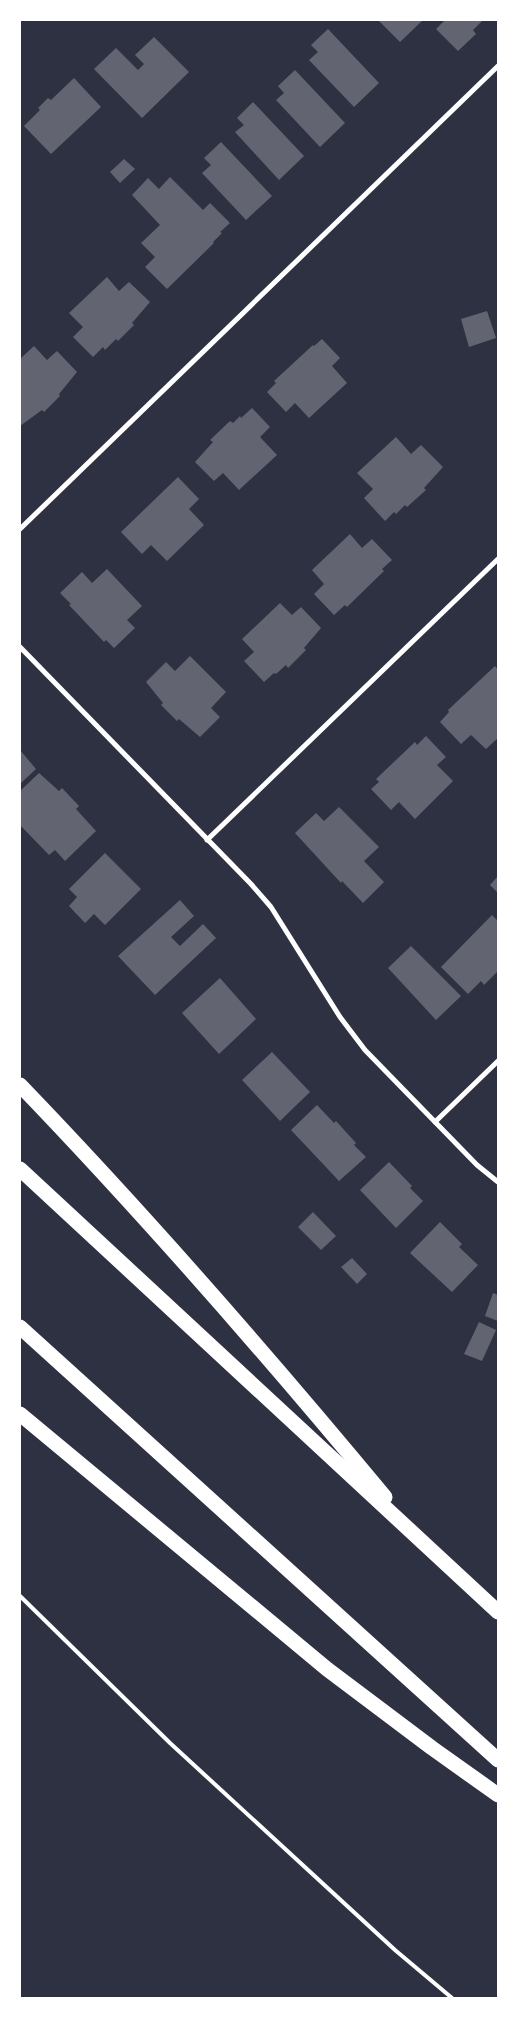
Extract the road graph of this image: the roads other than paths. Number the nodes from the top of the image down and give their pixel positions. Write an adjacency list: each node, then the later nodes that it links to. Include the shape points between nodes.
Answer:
1 (498, 66): 2 (street)
2 (20, 529)
3 (498, 559): 5 (street)
4 (20, 647): 5 (street)
5 (207, 840): 8 (street, via 271,907 340,1017 366,1050)
6 (498, 1062): 8 (street)
7 (20, 1085): 13 (highway, via 203,1283)
8 (435, 1122): 10 (street)
9 (20, 1169): 13 (highway)
10 (498, 1182)
11 (20, 1327): 16 (highway)
12 (20, 1414): 17 (highway, via 328,1669)
13 (423, 1543): 15 (highway)
14 (20, 1596): 18 (lane, via 170,1743 395,1950)
15 (498, 1612)
16 (498, 1760)
17 (498, 1795)
18 (452, 1998)

